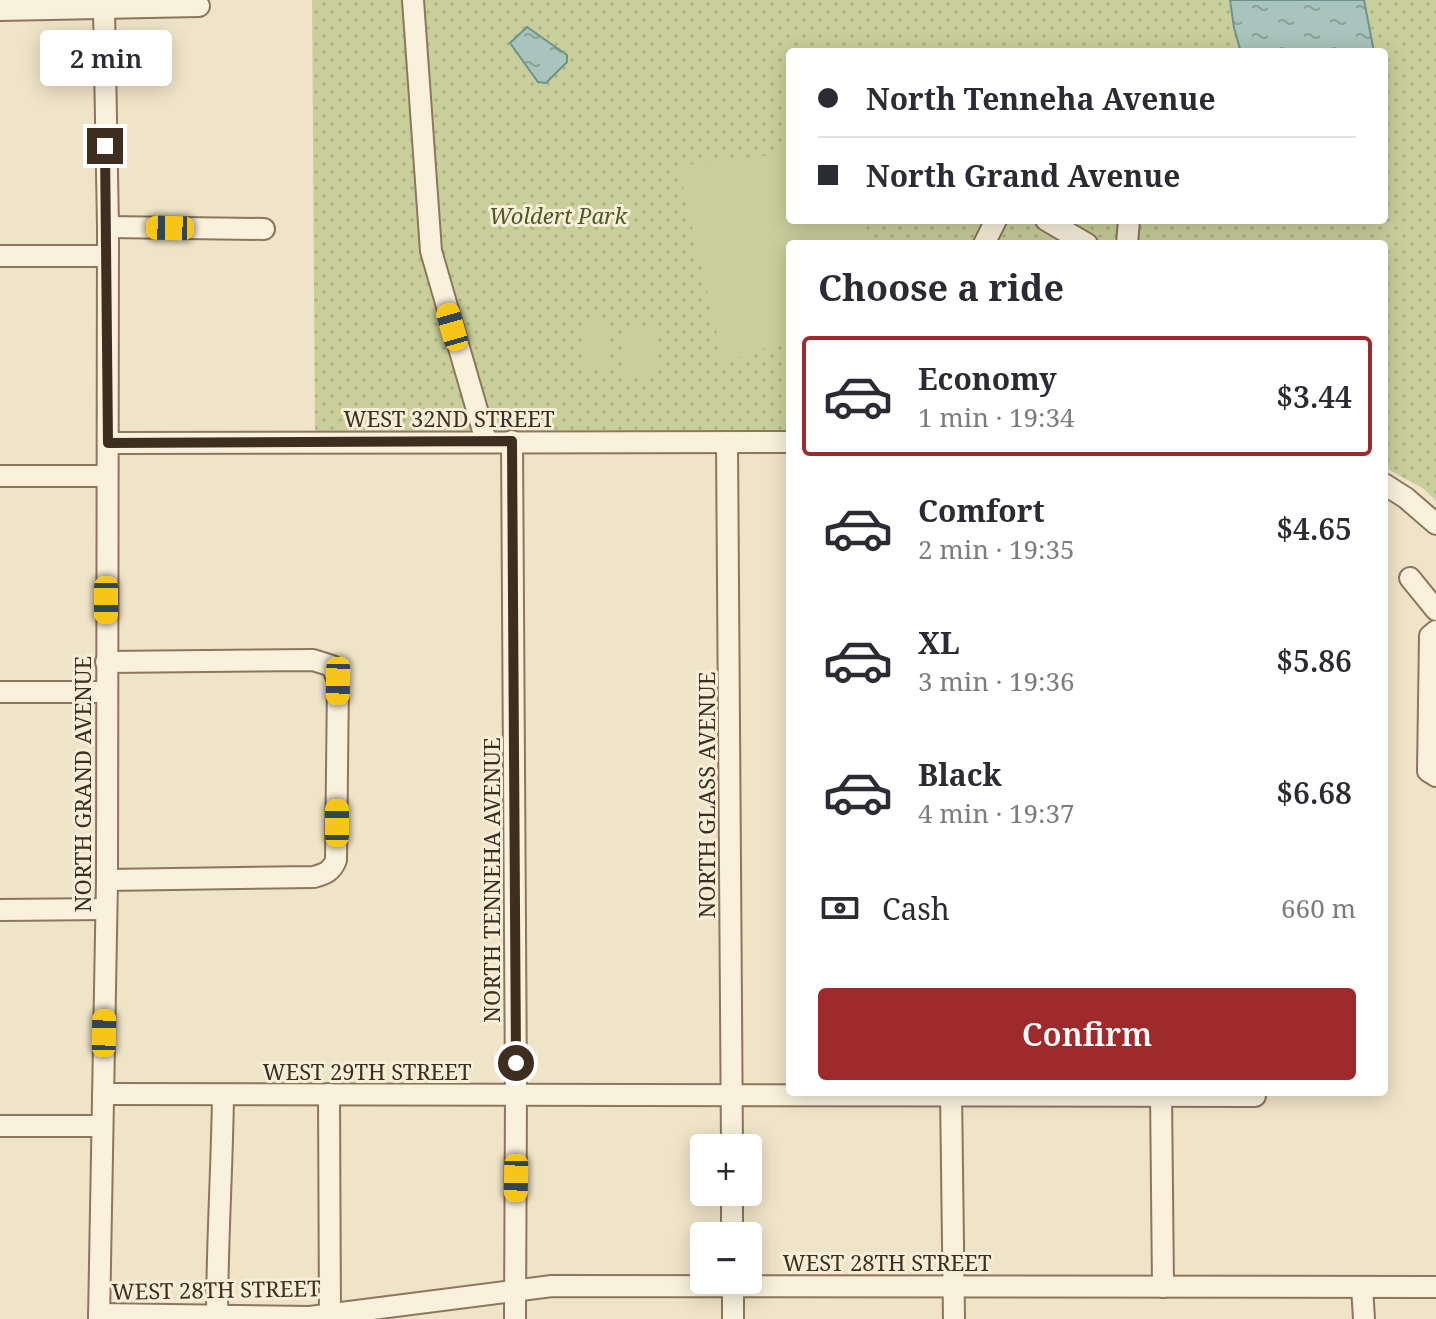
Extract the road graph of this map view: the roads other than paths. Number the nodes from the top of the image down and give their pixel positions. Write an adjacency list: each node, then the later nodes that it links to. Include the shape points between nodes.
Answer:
1 (413, 0): 11 (street, via 431,251)
2 (112, 6): 3 (street); 4 (street); 6 (street, NORTH GRAND AVENUE)
3 (199, 6)
4 (0, 10)
5 (1053, 224): 8 (street)
6 (108, 227): 7 (street); 10 (street, NORTH GRAND AVENUE)
7 (264, 229)
8 (1080, 240)
9 (0, 256): 10 (street)
10 (108, 256): 15 (street, NORTH GRAND AVENUE)
11 (486, 441): 12 (street, WEST 32ND STREET); 15 (street, WEST 32ND STREET)
12 (512, 441): 13 (street, WEST 32ND STREET); 32 (street, NORTH TENNEHA AVENUE)
13 (727, 442): 14 (street, WEST 32ND STREET); 33 (street, NORTH GLASS AVENUE)
14 (786, 442)
15 (108, 443): 17 (street, NORTH GRAND AVENUE)
16 (0, 476): 17 (street)
17 (107, 476): 23 (street, NORTH GRAND AVENUE)
18 (1388, 487): 19 (street)
19 (1436, 524)
20 (1410, 578): 21 (street)
21 (1436, 610)
22 (1436, 631): 26 (street, via 1430,636 1428,756 1428,771)
23 (106, 662): 25 (street, NORTH GRAND AVENUE); 27 (street, via 313,660 332,666 338,681 336,860 324,875)
24 (0, 692): 25 (street)
25 (106, 692): 27 (street, NORTH GRAND AVENUE)
26 (1436, 776)
27 (107, 880): 28 (street, NORTH GRAND AVENUE)
28 (106, 909): 29 (street); 30 (street, NORTH GRAND AVENUE)
29 (0, 910)
30 (103, 1094): 35 (street, WEST 29TH STREET); 39 (street, NORTH GRAND AVENUE)
31 (329, 1094): 32 (street, WEST 29TH STREET); 35 (street, WEST 29TH STREET); 49 (street)
32 (516, 1094): 33 (street, WEST 29TH STREET); 47 (street, NORTH TENNEHA AVENUE)
33 (732, 1094): 34 (street, WEST 29TH STREET); 40 (street, NORTH GLASS AVENUE)
34 (786, 1094)
35 (223, 1095): 51 (street)
36 (951, 1096): 43 (street)
37 (1161, 1096): 44 (street)
38 (0, 1126): 39 (street)
39 (102, 1126): 50 (street, NORTH GRAND AVENUE)
40 (732, 1134)
41 (762, 1283): 43 (street, WEST 28TH STREET)
42 (690, 1284): 47 (street, WEST 28TH STREET)
43 (954, 1286): 44 (street, WEST 28TH STREET); 54 (street)
44 (1163, 1287): 45 (street, WEST 28TH STREET)
45 (1362, 1287): 46 (street, WEST 28TH STREET); 55 (street)
46 (1436, 1287)
47 (515, 1290): 49 (street, WEST 28TH STREET); 52 (street, NORTH TENNEHA AVENUE)
48 (733, 1294): 53 (street)
49 (330, 1316): 51 (street, WEST 28TH STREET)
50 (99, 1317): 51 (street, WEST 28TH STREET)
51 (217, 1317)
52 (515, 1319)
53 (733, 1319)
54 (954, 1319)
55 (1364, 1319)

